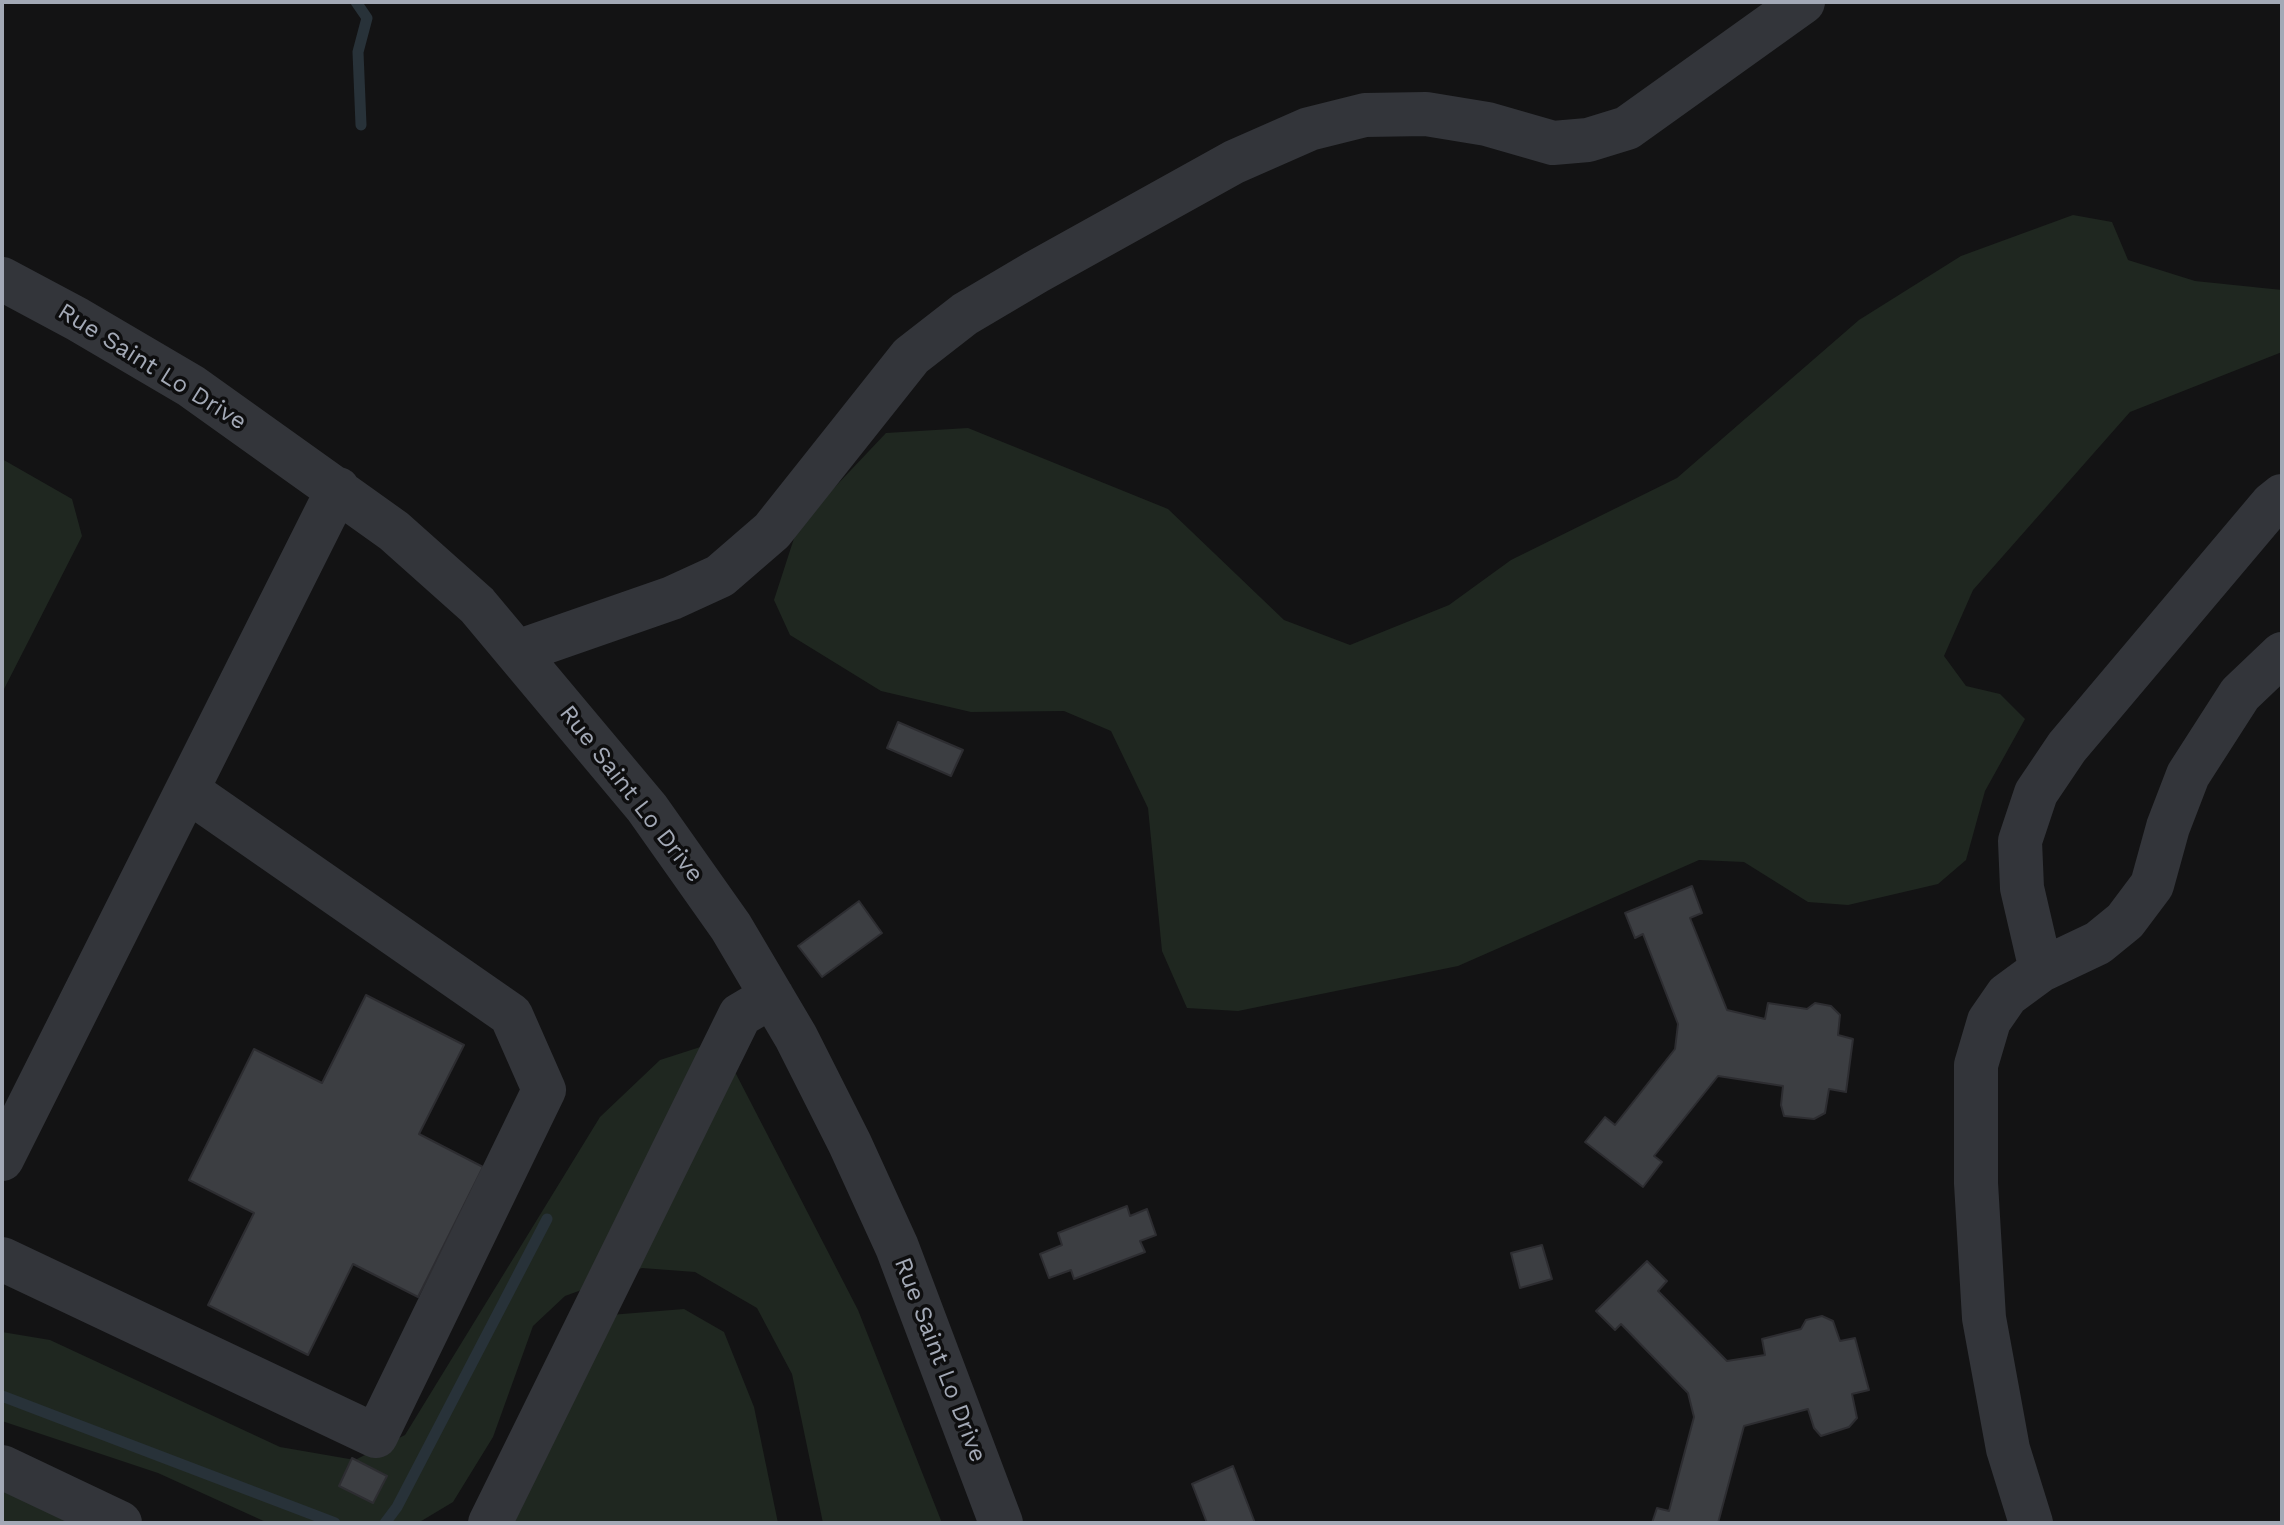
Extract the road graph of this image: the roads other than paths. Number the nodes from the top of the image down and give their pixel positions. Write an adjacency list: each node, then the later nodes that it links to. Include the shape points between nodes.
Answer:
1 (1803, 2): 5 (street, via 1627,128 1588,140 1553,143 1426,114 1365,115 1309,129 1234,162 988,300 911,356 772,531 720,576)
2 (2, 279): 3 (street, Rue Saint Lo Drive, via 191,386)
3 (338, 489): 5 (street, Rue Saint Lo Drive, via 477,605); 7 (street)
4 (2282, 496): 8 (street, via 2067,747 2036,793 2020,841 2022,888)
5 (517, 652): 9 (street, Rue Saint Lo Drive, via 647,808 731,927)
6 (2282, 654): 8 (street, via 2240,694 2188,775 2152,885 2125,921 2098,943)
7 (187, 790): 10 (street); 11 (street, via 511,1015 544,1090 376,1436)
8 (2041, 970): 16 (street, via 2007,995 1989,1021 1976,1065 1984,1318 2008,1449)
9 (772, 996): 14 (street, via 740,1015); 15 (street, Rue Saint Lo Drive, via 897,1247)
10 (2, 1159)
11 (2, 1259)
12 (2, 1467): 13 (street)
13 (120, 1523)
14 (490, 1523)
15 (1001, 1523)
16 (2031, 1523)

